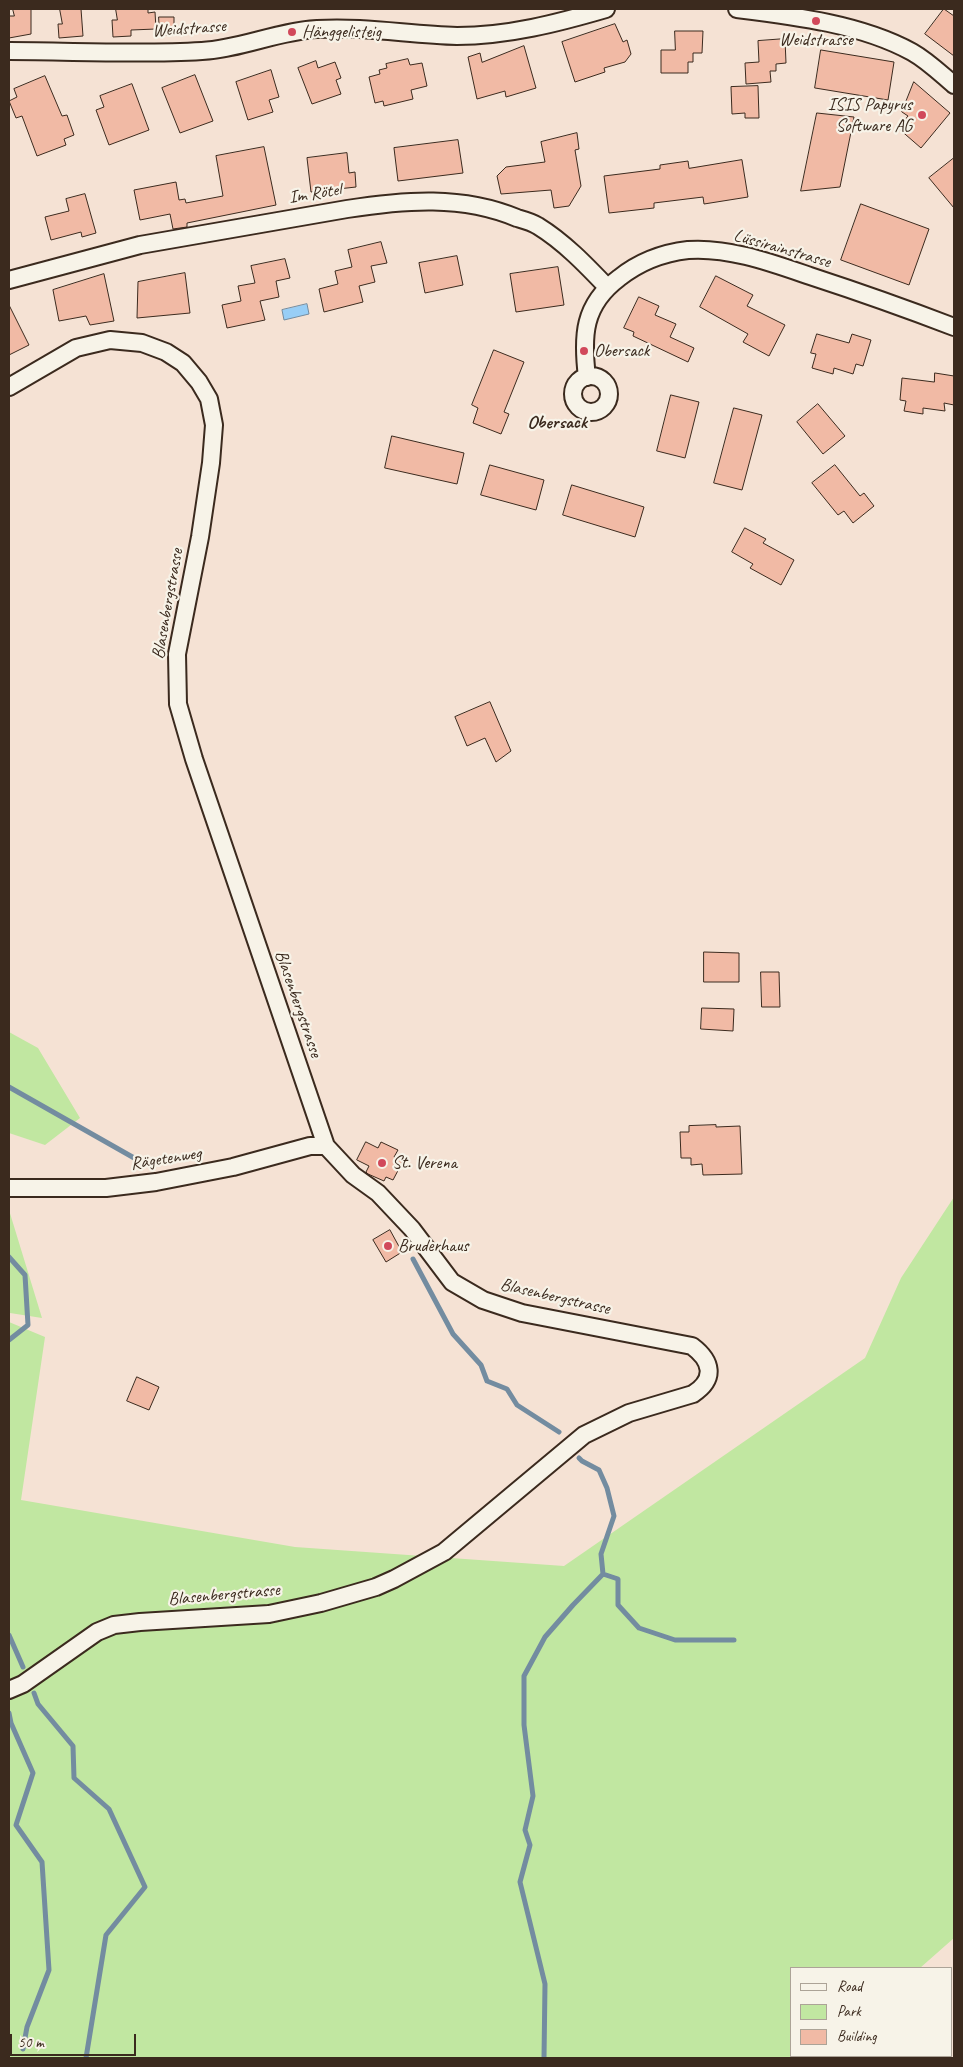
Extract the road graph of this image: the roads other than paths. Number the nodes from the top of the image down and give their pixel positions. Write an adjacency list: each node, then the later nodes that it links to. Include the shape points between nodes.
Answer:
1 (606, 9): 3 (street, Weidstrasse, via 531,28 460,36 350,28 318,29 204,51)
2 (737, 9): 4 (street, via 816,21 872,36 912,52)
3 (9, 51)
4 (954, 86)
5 (9, 280): 6 (street, Im Rötel, via 140,245 380,204 454,201 494,208 537,226 565,245)
6 (608, 286): 7 (street, Lüssirainstrasse, via 634,266 663,255 690,250 719,252 786,268); 8 (street, Lüssirainstrasse, via 587,321 584,351)
7 (954, 327)
8 (587, 377)
9 (9, 387): 10 (street, Blasenbergstrasse, via 76,348 110,340 142,342 166,352 183,363 209,399 214,425 211,463 177,654 178,704)
10 (326, 1146): 11 (street, Rägetenweg, via 310,1146 234,1167 156,1182 106,1188); 12 (street, Blasenbergstrasse, via 412,1229 452,1282 483,1300 522,1314 692,1346 709,1366 708,1378 692,1394 629,1413 584,1435 444,1552 394,1579 321,1603 269,1614 114,1626 97,1632 23,1684)
11 (9, 1188)
12 (9, 1690)

